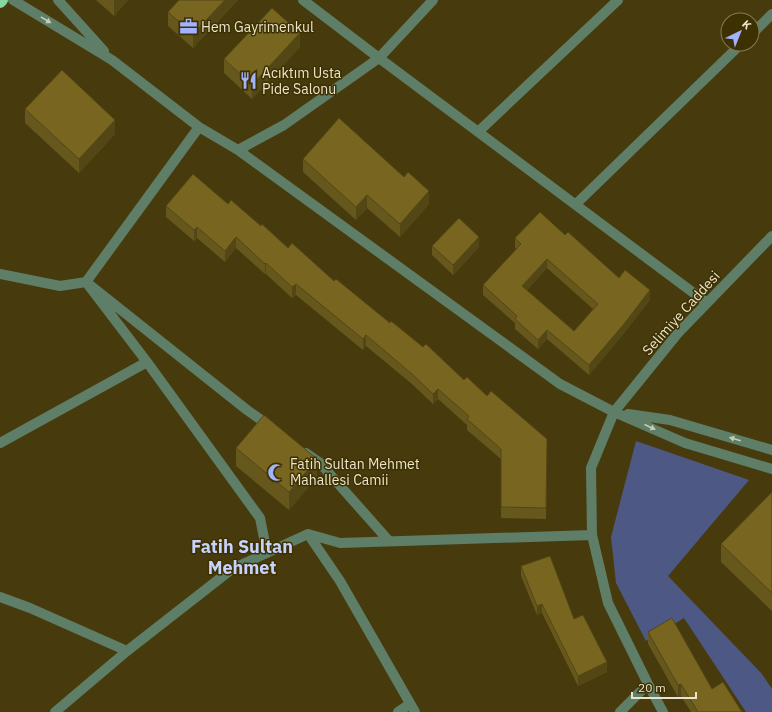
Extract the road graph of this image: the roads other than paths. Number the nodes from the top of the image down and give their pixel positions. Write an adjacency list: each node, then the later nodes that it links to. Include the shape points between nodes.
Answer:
1 (2, 0): 7 (highway)
2 (13, 0): 12 (street, one-way to 12)
3 (58, 0): 12 (street)
4 (303, 0): 11 (street)
5 (433, 0): 11 (street)
6 (618, 0): 14 (street)
7 (0, 2)
8 (772, 14): 9 (street)
9 (760, 26)
10 (733, 52): 16 (street)
11 (379, 58): 14 (street); 15 (street, via 284,125)
12 (112, 60): 13 (street)
13 (199, 127): 15 (street); 19 (street)
14 (478, 132): 16 (street)
15 (238, 150): 22 (street, via 560,384)
16 (576, 204): 20 (street)
17 (772, 236): 20 (street, Selimiye Caddesi)
18 (0, 274): 19 (street, via 60,286)
19 (86, 282): 21 (street); 23 (street)
20 (707, 302): 22 (street, Selimiye Caddesi, via 678,333)
21 (147, 362): 24 (street); 31 (street, via 260,518)
22 (614, 412): 26 (street, one-way to 22, via 670,420); 27 (street, one-way to 27, via 685,443); 29 (street, Selimiye Caddesi, via 591,468)
23 (277, 432)
24 (0, 443)
25 (301, 449): 30 (street, via 319,462)
26 (772, 450)
27 (772, 469)
28 (308, 534): 30 (street, via 340,543); 31 (street); 35 (street, via 340,581)
29 (592, 535): 30 (street); 34 (street, Selimiye Caddesi, via 608,603)
30 (389, 541)
31 (267, 553): 33 (street, via 232,569)
32 (0, 597): 33 (street)
33 (127, 651): 36 (street)
34 (648, 684): 38 (street); 39 (street, Selimiye Caddesi)
35 (412, 708): 37 (street)
36 (56, 712)
37 (398, 712)
38 (620, 712)
39 (663, 712)

